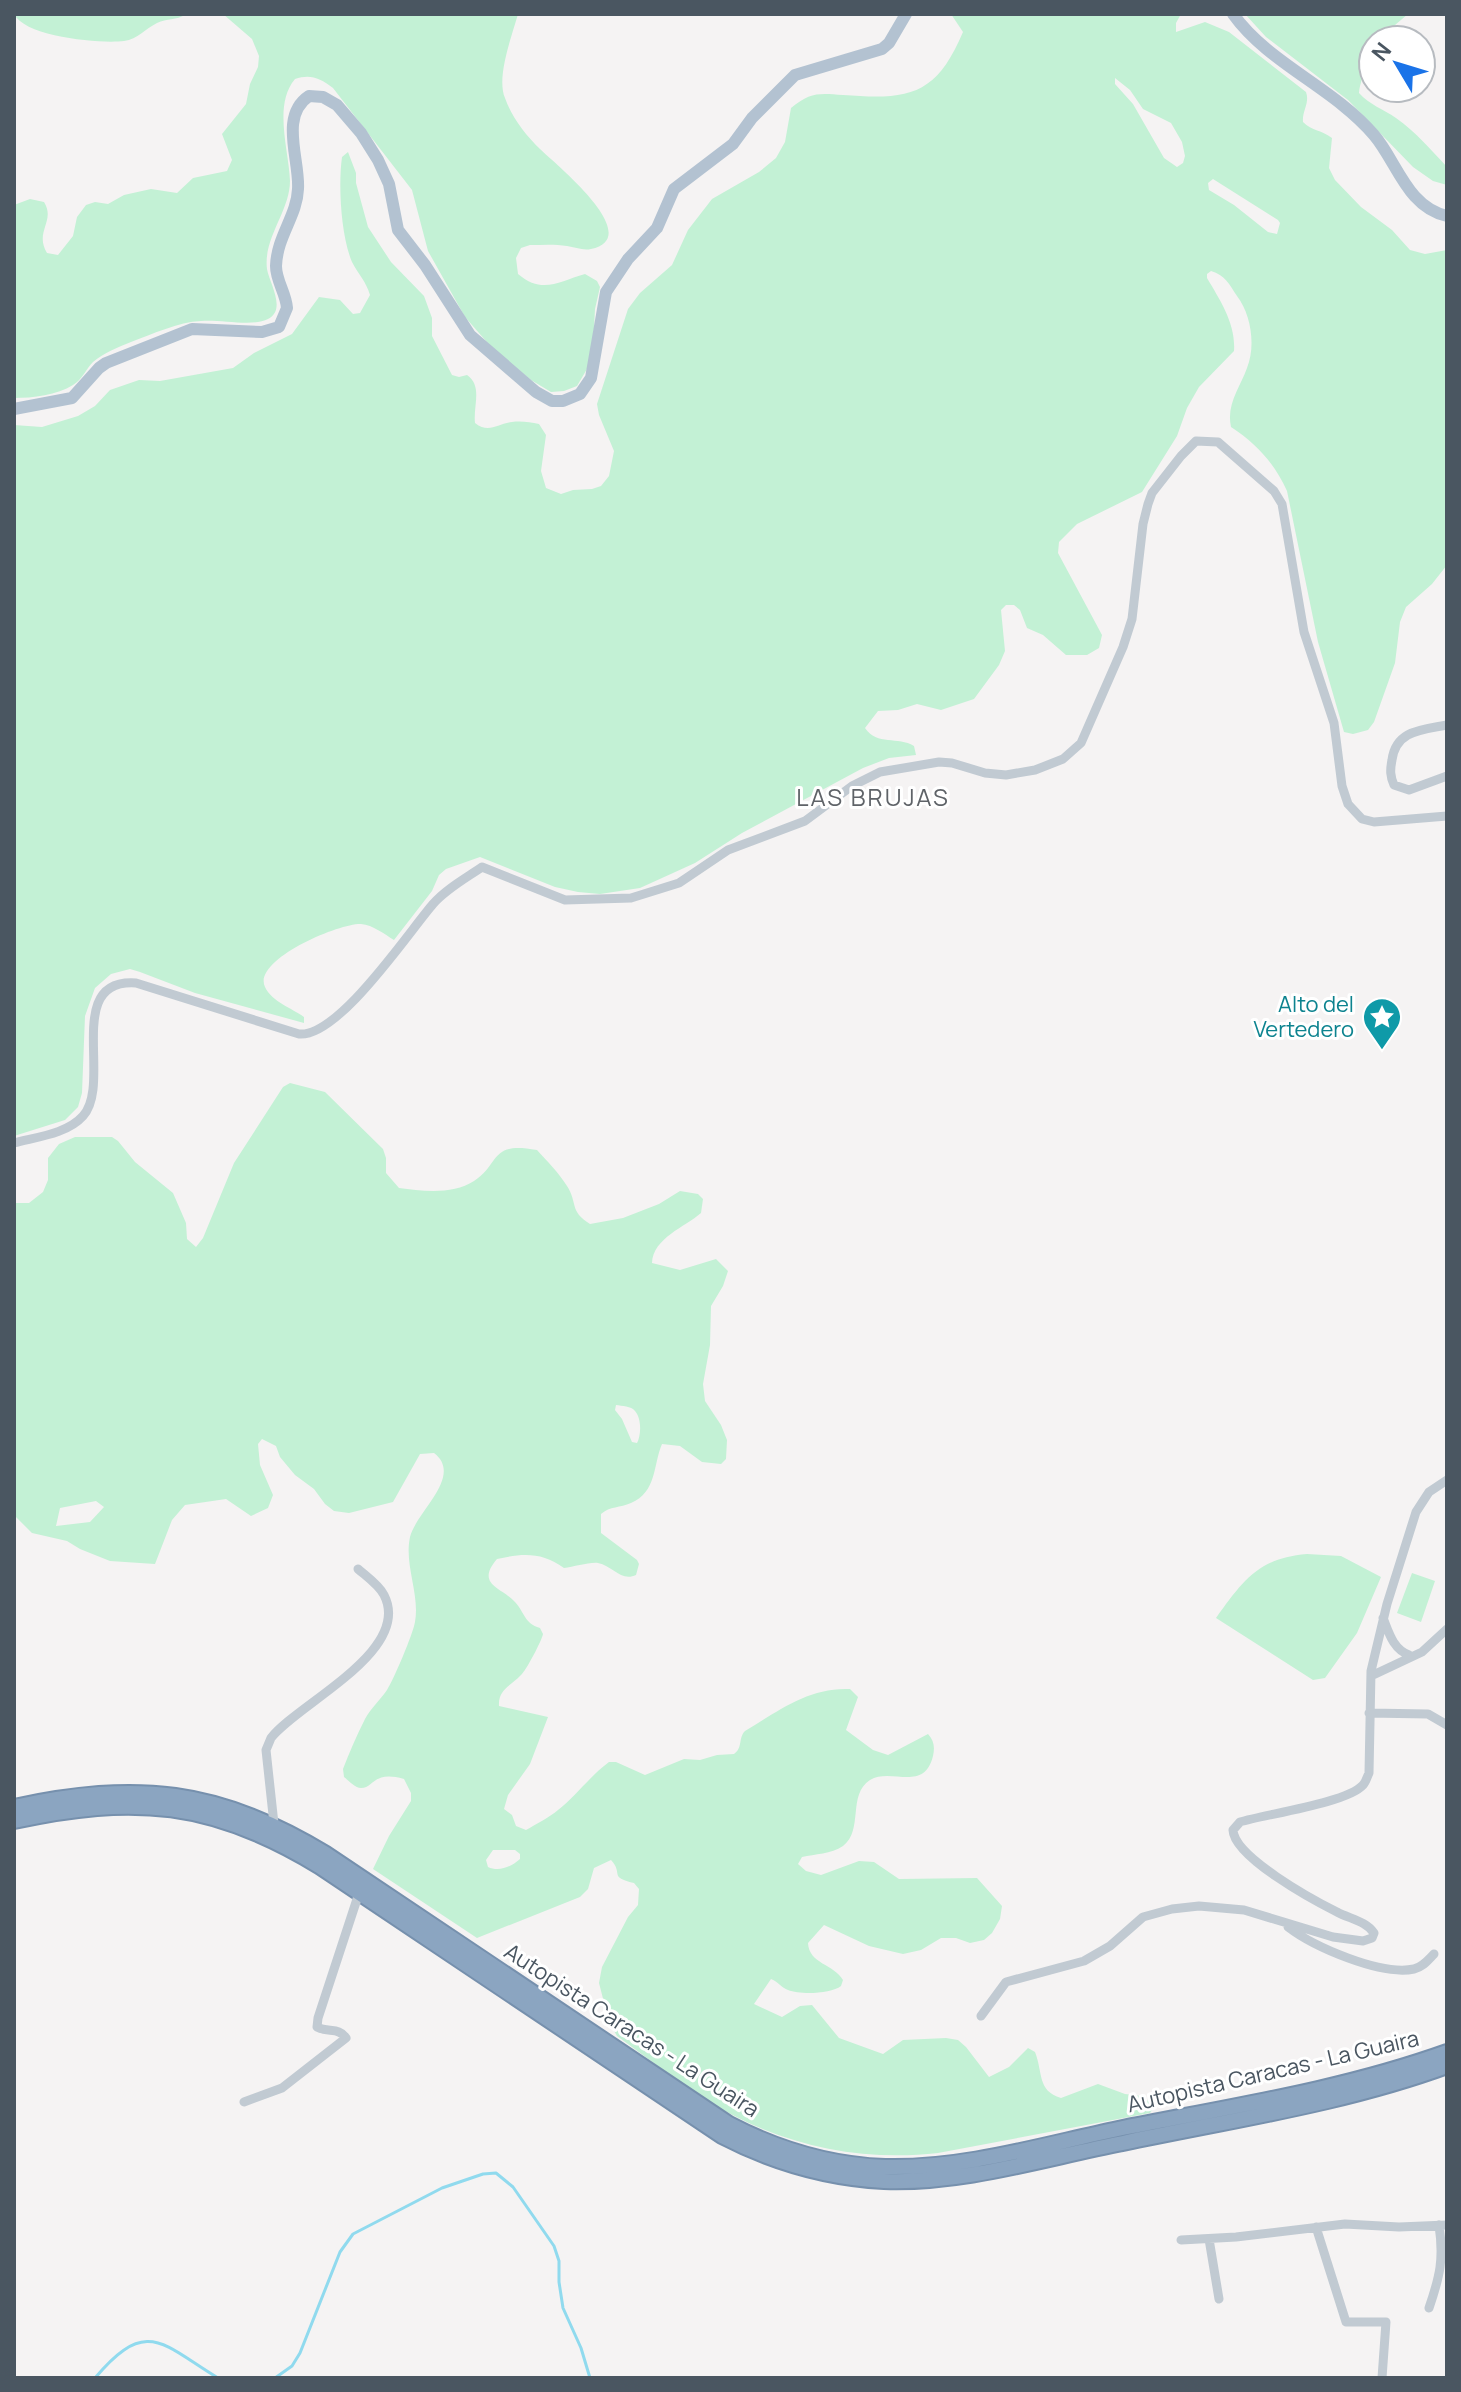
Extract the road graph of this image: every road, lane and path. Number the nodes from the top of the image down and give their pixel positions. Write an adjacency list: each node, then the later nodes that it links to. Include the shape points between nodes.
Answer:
1 (906, 14): 4 (main road, via 882,49 795,75 733,144 674,189 657,228 611,283 591,378 574,398 543,397 470,335 398,230 389,184 370,147 337,105 315,95 298,104 293,122 298,190 278,247 276,271 287,308 279,327 262,332 192,329 106,363 72,398)
2 (1233, 14): 3 (main road, via 1265,47 1338,100 1374,136 1410,190)
3 (1447, 216)
4 (14, 409)
5 (1447, 725): 6 (street, via 1402,737 1394,747 1390,773 1394,785 1409,790)
6 (1447, 776)
7 (1447, 816): 8 (street, via 1374,822 1362,819 1348,804 1334,723 1304,632 1282,504 1225,446 1203,440 1181,456 1148,504 1132,619 1123,647 1081,743 1063,759 1006,775 939,762 880,772 805,821 728,850 679,883 631,898 565,900 482,867 440,898 385,966 314,1033 299,1034 136,983 111,987 97,1008 88,1110 75,1124)
8 (14, 1143)
9 (1447, 1480): 11 (street, via 1429,1492 1416,1512)
10 (358, 1569): 19 (street, via 384,1594 389,1610 386,1629 354,1671 271,1738 266,1750)
11 (1383, 1618): 13 (street, via 1392,1641); 14 (street)
12 (1447, 1629): 13 (street, via 1430,1646)
13 (1409, 1655): 14 (street)
14 (1371, 1676): 15 (street)
15 (1369, 1713): 16 (street, via 1428,1714); 21 (street, via 1369,1773 1363,1785 1303,1808 1240,1822 1233,1830 1236,1844 1252,1858 1333,1911 1368,1925 1374,1936 1345,1940)
16 (1447, 1725)
17 (14, 1807): 19 (highway, Autopista Caracas - La Guaira, via 70,1795 150,1793 230,1808)
18 (14, 1821): 20 (highway, Autopista Caracas - La Guaira, via 101,1806 200,1815 268,1837)
19 (274, 1824): 24 (highway, Autopista Caracas - La Guaira, via 706,2110 750,2135 821,2158 888,2167 964,2161 1310,2090)
20 (359, 1893): 25 (highway, Autopista Caracas - La Guaira, via 722,2136 770,2158 845,2177 888,2181 966,2175 1313,2104); 26 (street, via 317,2027 346,2038 282,2088)
21 (1285, 1924): 22 (street, via 1309,1941 1379,1967 1418,1968); 23 (street, via 1255,1913 1199,1906 1150,1914 1084,1961 1006,1982)
22 (1434, 1954)
23 (981, 2016)
24 (1447, 2052)
25 (1447, 2066)
26 (244, 2102)
27 (1443, 2225): 28 (street); 32 (street, via 1441,2274)
28 (1316, 2227): 29 (street); 33 (street, via 1346,2322 1386,2322)
29 (1209, 2239): 30 (street); 31 (street)
30 (1181, 2240)
31 (1219, 2299)
32 (1429, 2308)
33 (1382, 2378)

